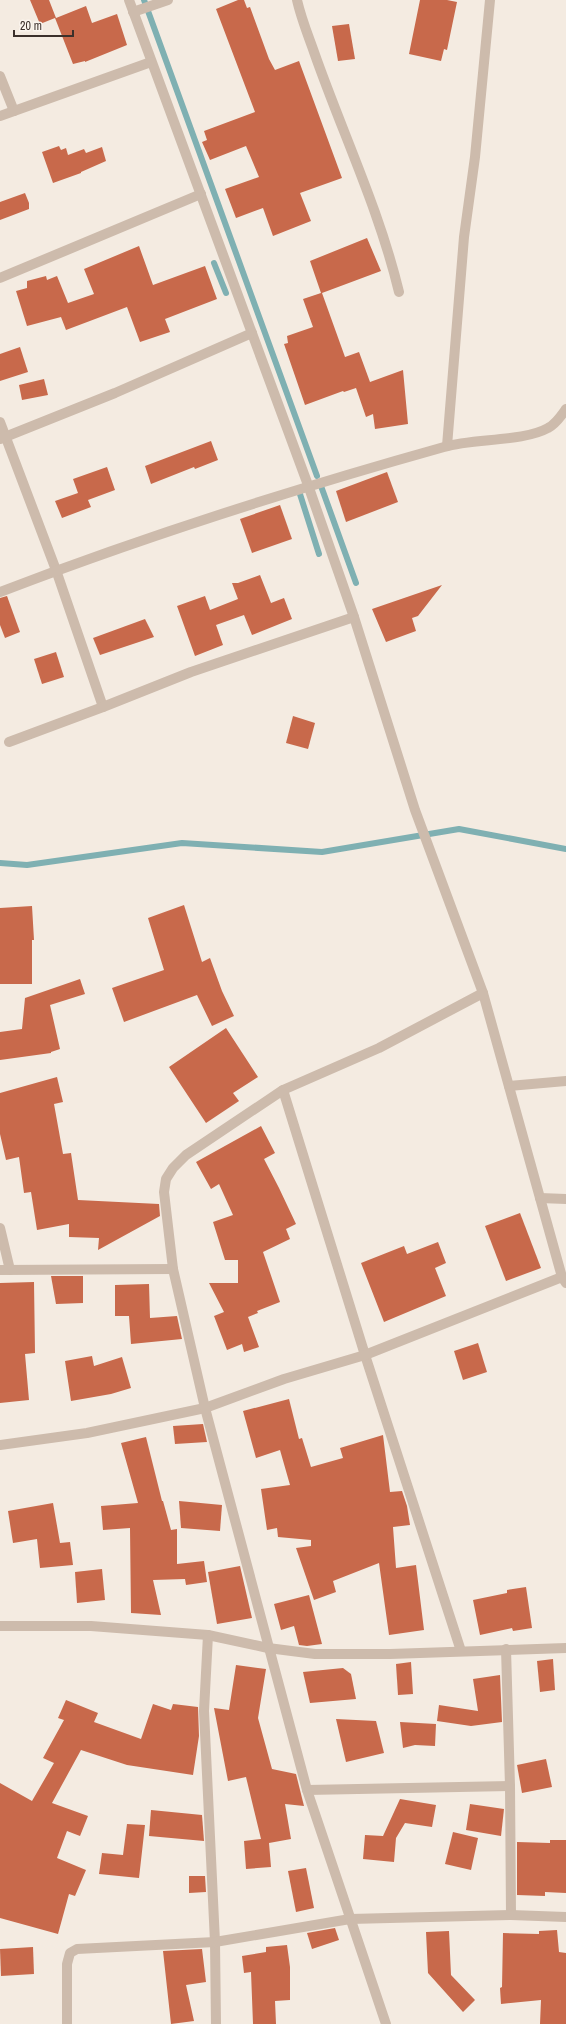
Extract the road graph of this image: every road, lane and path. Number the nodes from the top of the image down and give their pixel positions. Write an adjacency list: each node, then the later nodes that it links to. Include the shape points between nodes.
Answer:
1 (128, 0): 5 (street)
2 (168, 0): 5 (street)
3 (297, 0): 12 (street, via 323,79 376,214)
4 (490, 0): 17 (street, via 478,134 464,237)
5 (133, 12): 6 (street)
6 (151, 62): 8 (street); 10 (street)
7 (0, 76): 8 (street)
8 (14, 111): 9 (street)
9 (0, 116)
10 (201, 194): 11 (street); 13 (street)
11 (0, 278)
12 (399, 292)
13 (252, 332): 16 (street, via 115,393); 18 (street)
14 (566, 409): 17 (street, via 556,422 533,434)
15 (0, 422): 16 (street)
16 (3, 438): 19 (street)
17 (448, 446): 18 (street)
18 (308, 485): 19 (street); 21 (street)
19 (56, 570): 20 (street); 22 (street)
20 (0, 592)
21 (354, 618): 22 (street, via 191,672); 24 (street, via 415,810)
22 (103, 707): 23 (street)
23 (9, 742)
24 (483, 993): 26 (street); 27 (street, via 379,1048)
25 (566, 1081): 26 (street)
26 (509, 1086): 28 (street)
27 (283, 1090): 31 (street, via 186,1155 172,1168 166,1179 164,1192); 34 (street)
28 (540, 1198): 29 (street); 33 (street)
29 (566, 1198)
30 (0, 1228): 32 (street)
31 (173, 1269): 32 (street); 35 (street)
32 (5, 1270)
33 (564, 1280): 34 (street)
34 (365, 1355): 35 (street, via 284,1379); 42 (street)
35 (205, 1408): 36 (street, via 87,1433); 39 (street)
36 (0, 1445)
37 (0, 1626): 38 (street, via 91,1626)
38 (208, 1635): 39 (street); 48 (street, via 204,1711)
39 (268, 1648): 42 (street, via 315,1654); 44 (street)
40 (566, 1648): 41 (street)
41 (506, 1649): 42 (street); 43 (street)
42 (461, 1651)
43 (510, 1786): 44 (street); 45 (street)
44 (307, 1790): 47 (street)
45 (511, 1915): 46 (street); 47 (street)
46 (566, 1917)
47 (350, 1919): 48 (street); 51 (street)
48 (215, 1942): 49 (street, via 77,1949 70,1953 67,1964); 50 (street)
49 (67, 2024)
50 (216, 2024)
51 (386, 2024)

